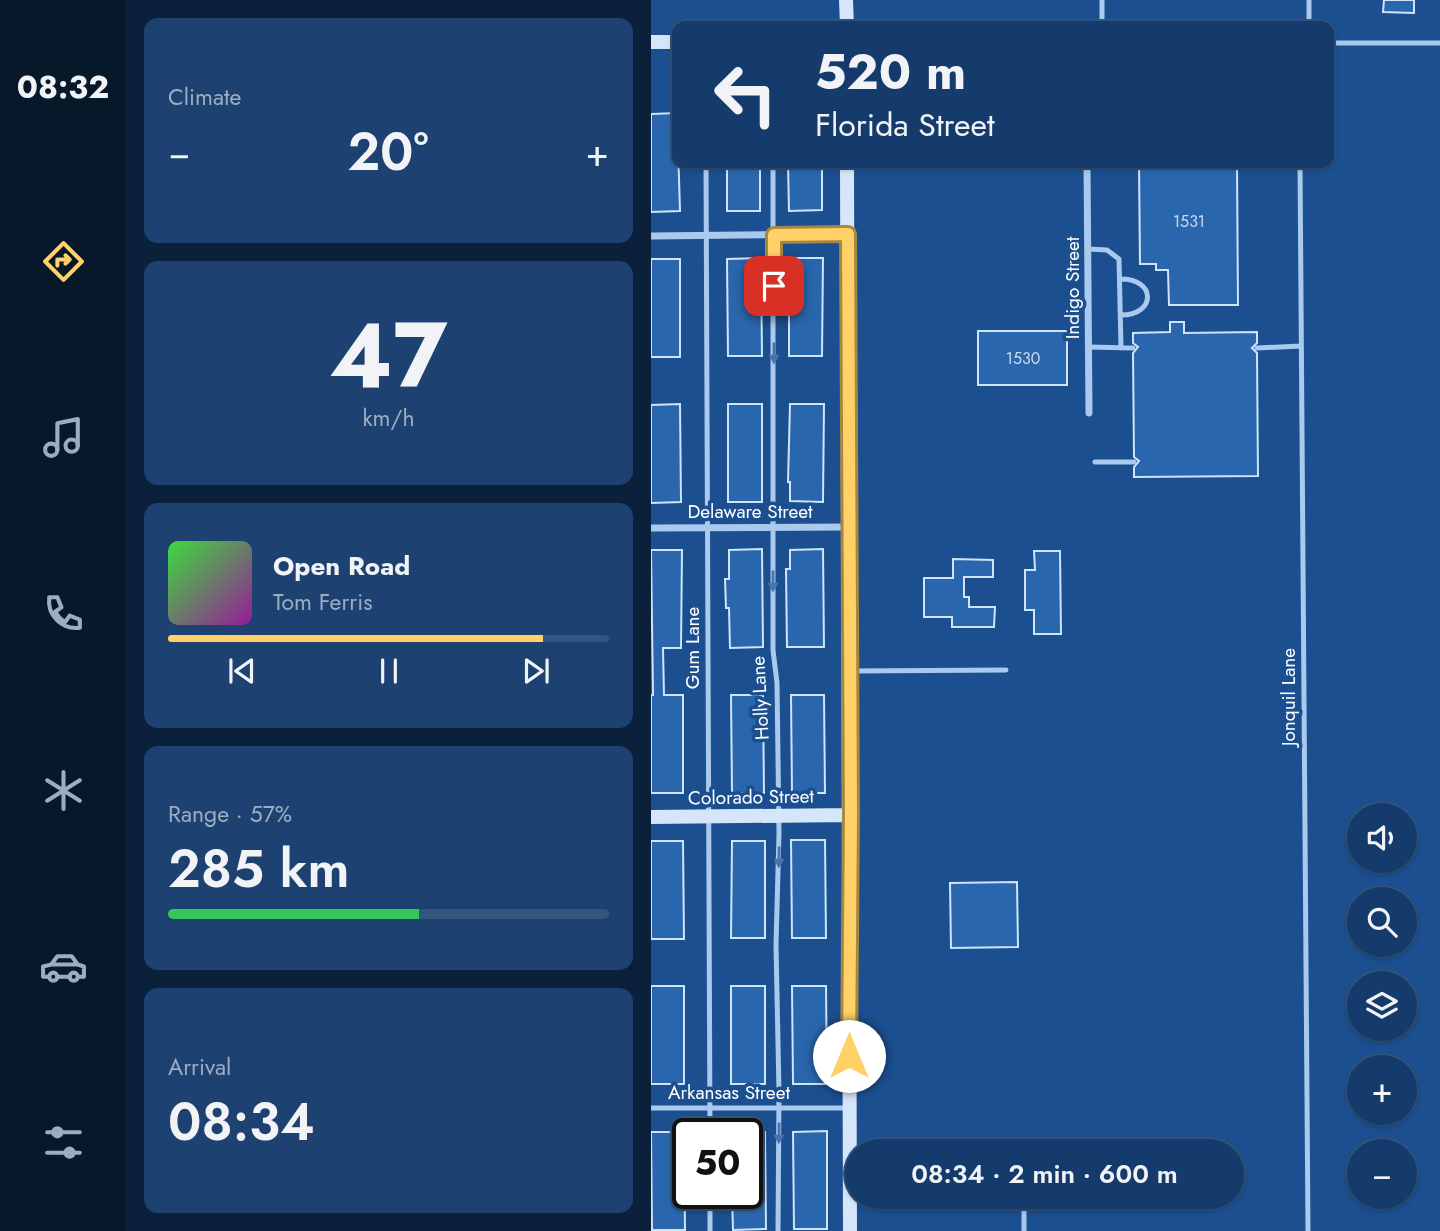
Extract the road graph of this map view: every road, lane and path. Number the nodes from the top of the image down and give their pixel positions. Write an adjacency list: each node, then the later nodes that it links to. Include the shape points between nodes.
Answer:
1 (846, 0): 4 (main road)
2 (1102, 0): 5 (lane)
3 (1309, 0): 6 (lane)
4 (846, 21)
5 (1102, 21)
6 (1309, 21)
7 (651, 42): 8 (main road)
8 (672, 42)
9 (1334, 43): 10 (lane)
10 (1440, 43)
11 (706, 168): 17 (lane, Gum Lane)
12 (773, 168): 18 (lane, Holly Lane)
13 (847, 168): 16 (main road)
14 (1087, 168): 20 (street, Indigo Street)
15 (1300, 168): 23 (lane, Jonquil Lane)
16 (848, 234): 18 (street); 33 (main road)
17 (706, 235): 18 (street); 19 (street); 31 (lane, Gum Lane)
18 (774, 235): 32 (lane, Holly Lane, one-way to 32)
19 (651, 236)
20 (1088, 249): 21 (lane, via 1107,250 1118,257); 24 (street, Indigo Street)
21 (1120, 279): 22 (lane); 22 (lane, via 1141,283 1147,298 1139,312)
22 (1121, 315): 25 (lane)
23 (1301, 346): 27 (lane); 52 (lane, Jonquil Lane)
24 (1088, 347): 25 (lane); 28 (street, Indigo Street)
25 (1121, 348): 26 (lane)
26 (1133, 348)
27 (1257, 348)
28 (1089, 412)
29 (1095, 462): 30 (lane)
30 (1134, 462)
31 (708, 527): 32 (street, Delaware Street); 34 (street, Delaware Street); 39 (lane, Gum Lane)
32 (775, 527): 33 (street, Delaware Street); 40 (lane, Holly Lane, one-way to 40, via 773,650)
33 (849, 527): 36 (main road)
34 (651, 528)
35 (1006, 670): 36 (lane)
36 (850, 671): 37 (main road)
37 (851, 815): 40 (main road, Colorado Street); 44 (main road)
38 (651, 817): 39 (main road, Colorado Street)
39 (708, 817): 40 (main road, Colorado Street); 41 (lane, Gum Lane)
40 (779, 817): 43 (lane, Holly Lane, one-way to 43)
41 (709, 1107): 42 (lane, Arkansas Street); 43 (lane, Arkansas Street); 45 (lane, Gum Lane)
42 (651, 1108)
43 (779, 1108): 44 (lane, Arkansas Street); 49 (lane, Holly Lane, one-way to 49)
44 (849, 1108): 50 (main road)
45 (709, 1118)
46 (710, 1209): 48 (lane)
47 (1024, 1209): 51 (lane)
48 (710, 1231)
49 (778, 1231)
50 (850, 1231)
51 (1024, 1231)
52 (1308, 1231)

